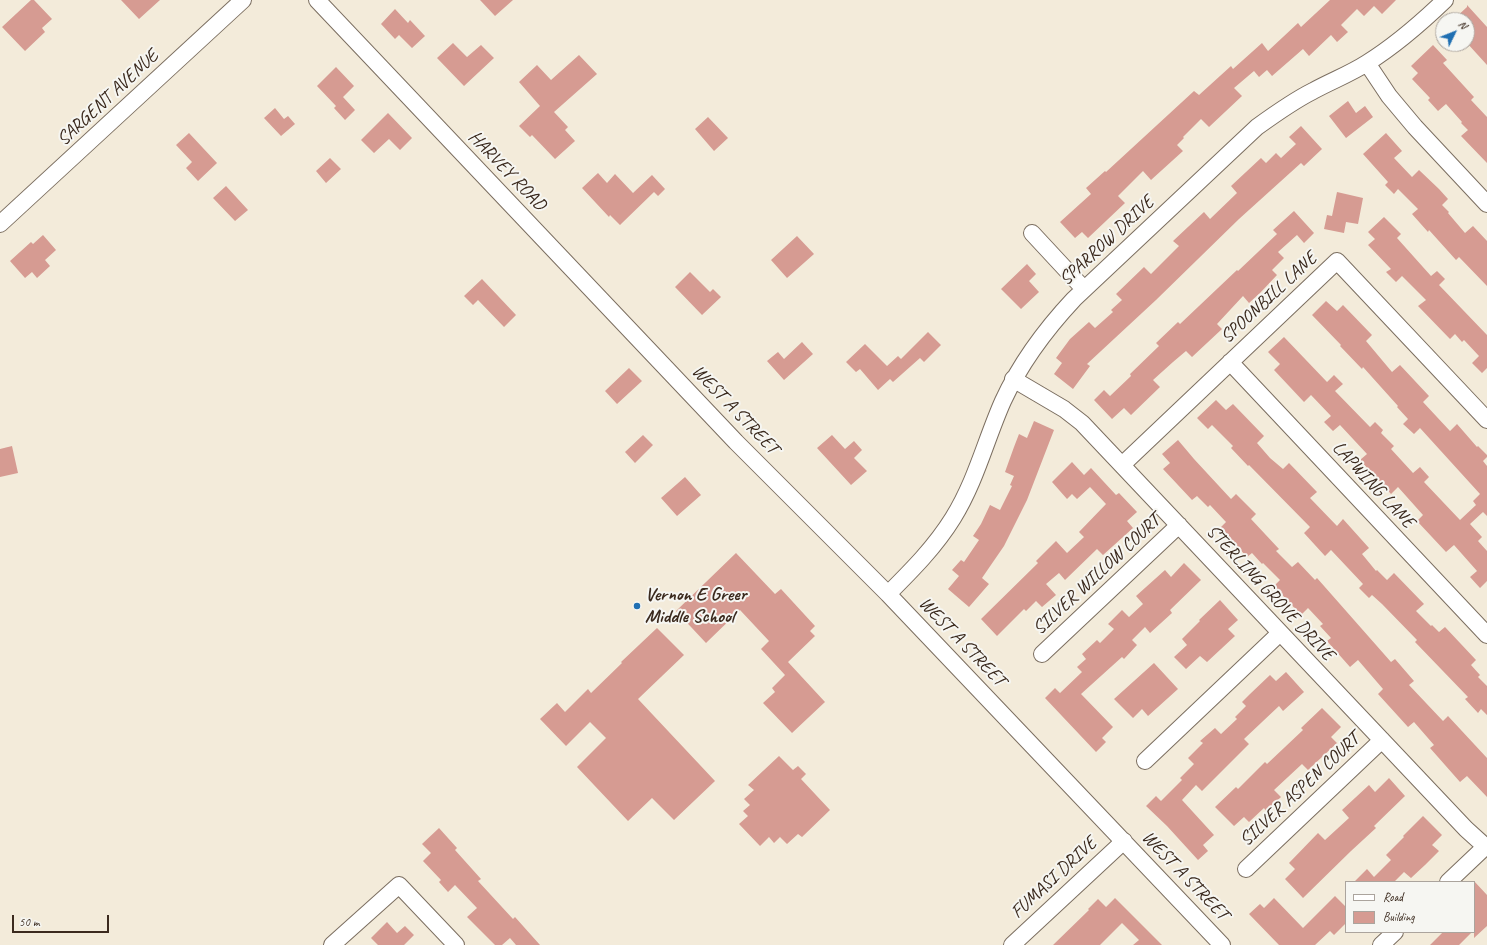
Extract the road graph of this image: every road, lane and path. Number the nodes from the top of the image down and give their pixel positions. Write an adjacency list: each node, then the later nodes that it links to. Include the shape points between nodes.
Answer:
1 (243, 0): 6 (street, SARGENT AVENUE)
2 (317, 0): 10 (street, HARVEY ROAD)
3 (1445, 0): 4 (street, SPARROW DRIVE, via 1417,27)
4 (1367, 63): 5 (street, via 1415,128); 8 (street, SPARROW DRIVE, via 1290,104 1257,127)
5 (1487, 204)
6 (0, 224)
7 (1032, 233): 8 (street)
8 (1084, 289): 11 (street, SPARROW DRIVE, via 1052,322)
9 (1230, 362): 12 (street, SPOONBILL LANE, via 1336,261); 13 (street, SPOONBILL LANE); 17 (street, LAPWING LANE)
10 (668, 370): 15 (street, WEST A STREET)
11 (1013, 379): 13 (street, STERLING GROVE DRIVE, via 1064,409 1082,423); 15 (street, SPARROW DRIVE, via 968,490 953,518 923,559)
12 (1487, 420)
13 (1122, 465): 14 (street, STERLING GROVE DRIVE)
14 (1178, 525): 16 (street, STERLING GROVE DRIVE); 18 (street, SILVER WILLOW COURT)
15 (888, 594): 21 (street, WEST A STREET)
16 (1280, 633): 19 (street, STERLING GROVE DRIVE); 20 (street)
17 (1487, 635)
18 (1042, 654)
19 (1382, 740): 22 (street, STERLING GROVE DRIVE); 23 (street, SILVER ASPEN COURT)
20 (1144, 761)
21 (1124, 841): 28 (street, FUMASI DRIVE); 29 (street, WEST A STREET)
22 (1486, 847): 24 (street)
23 (1246, 869)
24 (1449, 881)
25 (1394, 933): 30 (street)
26 (332, 945): 27 (street, via 399,884)
27 (456, 945)
28 (1012, 945)
29 (1222, 945)
30 (1381, 945)

